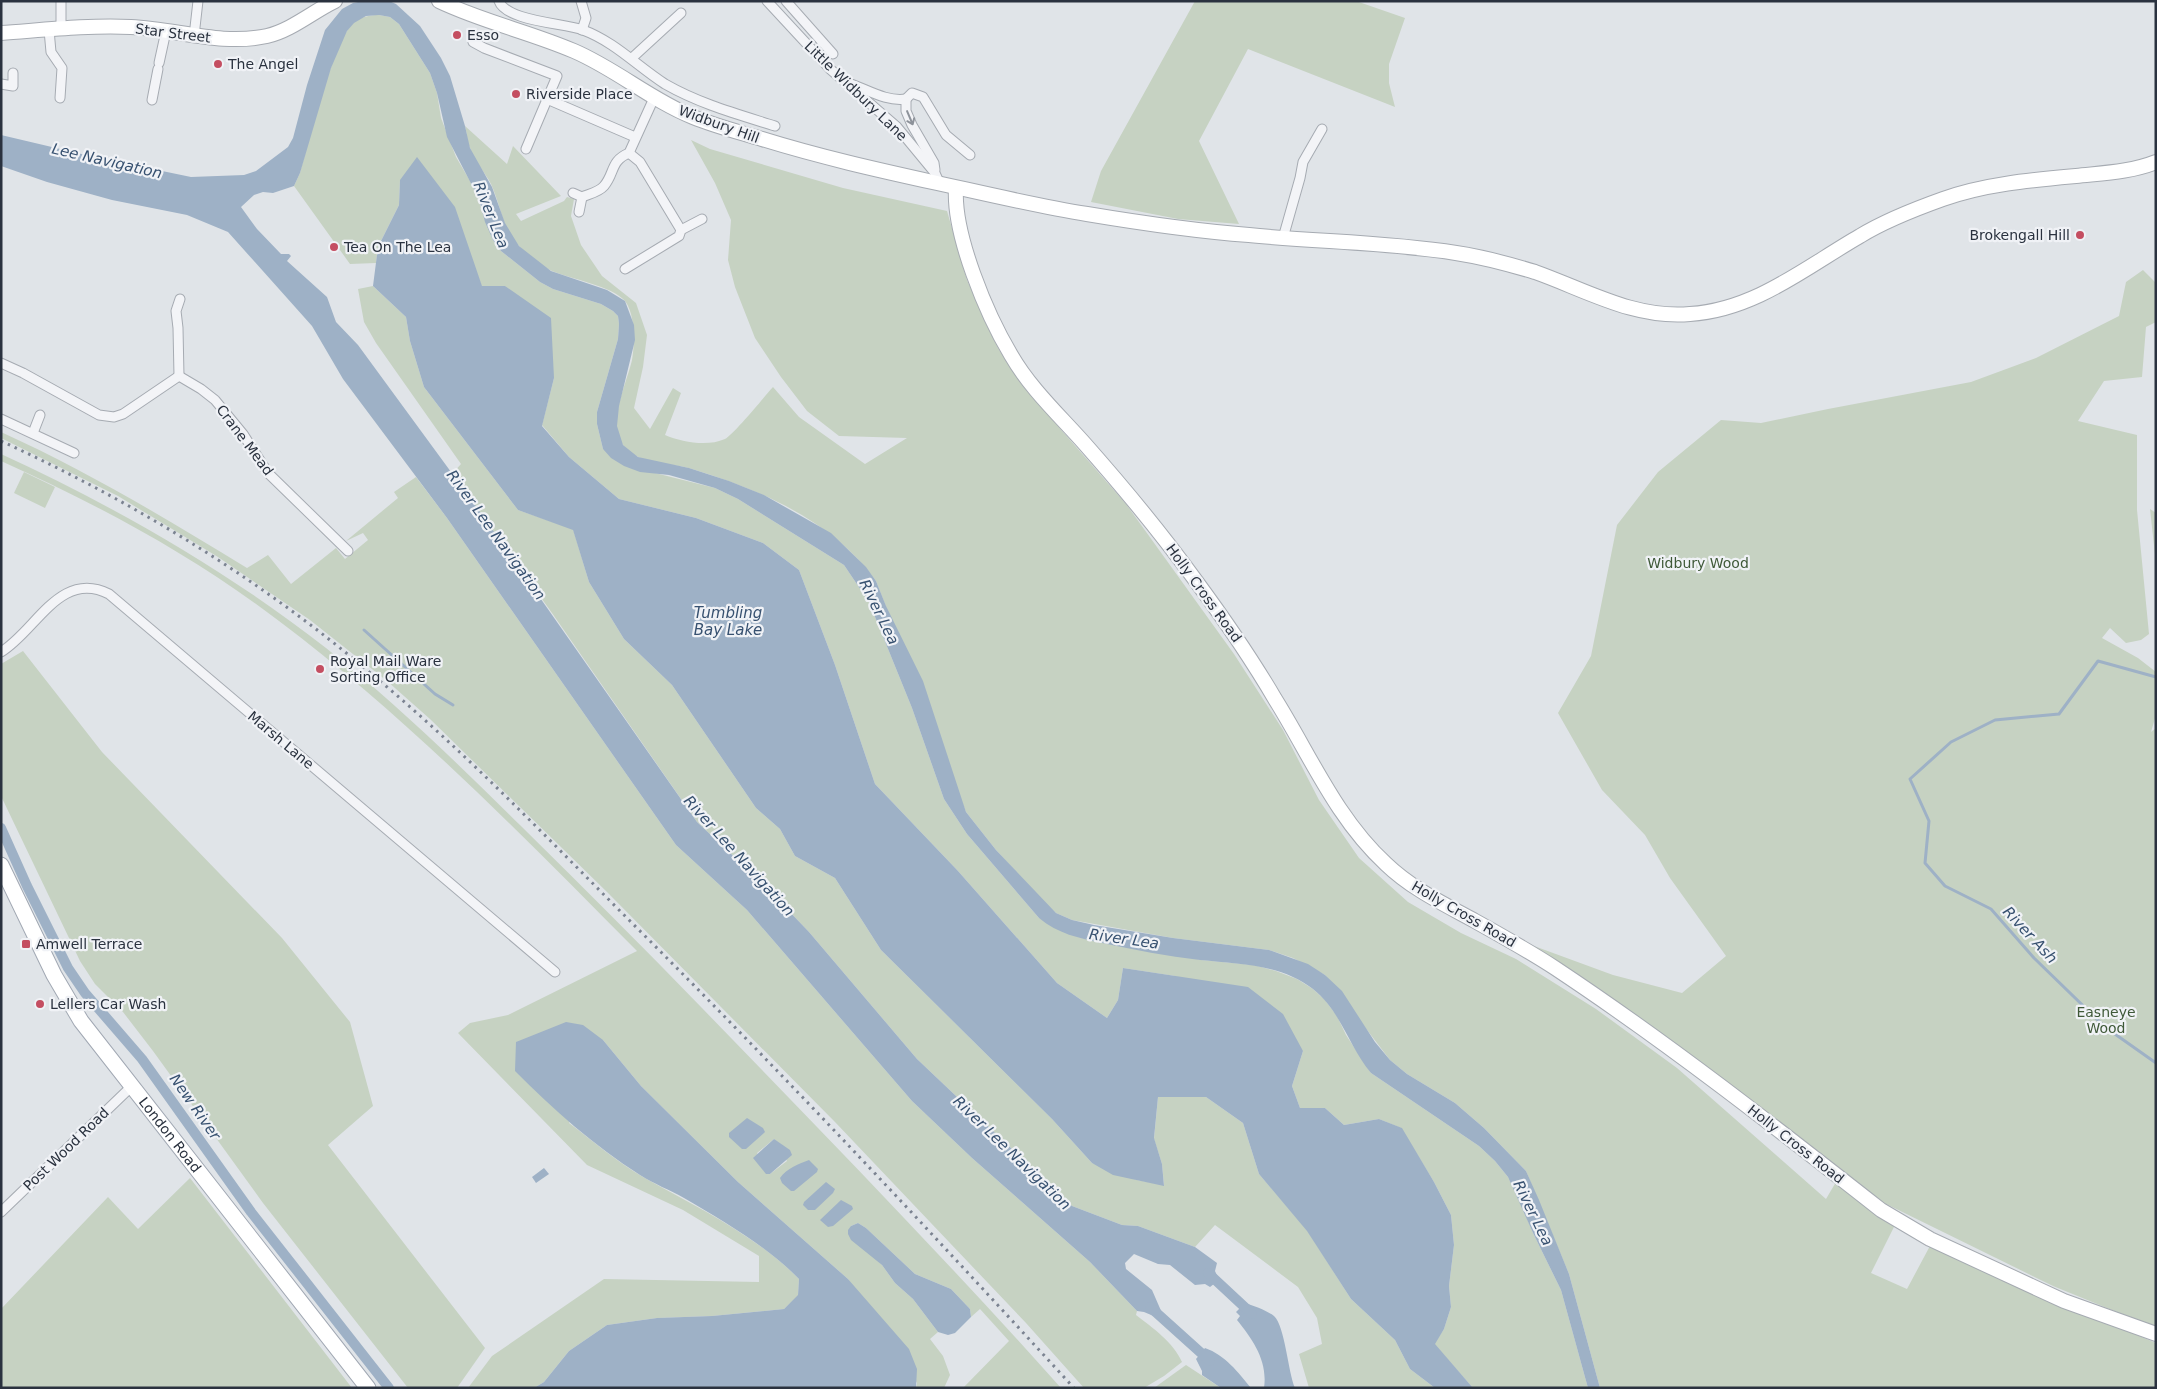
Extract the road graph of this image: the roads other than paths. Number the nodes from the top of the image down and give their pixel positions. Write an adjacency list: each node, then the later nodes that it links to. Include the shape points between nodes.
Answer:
1 (60, 1): 11 (street)
2 (198, 1): 15 (street)
3 (335, 1): 15 (main road, Star Street, via 269,36 234,39)
4 (439, 1): 17 (main road, Widbury Hill)
5 (499, 1): 10 (street, via 508,11)
6 (581, 1): 12 (street, via 586,18)
7 (767, 1): 21 (street, Little Widbury Lane)
8 (786, 1): 18 (street)
9 (681, 13): 19 (street)
10 (557, 24): 12 (street); 17 (street)
11 (55, 30): 13 (main road, Star Street, via 131,27); 14 (main road, Star Street); 23 (street, via 51,52 62,68)
12 (582, 30): 19 (street)
13 (166, 31): 15 (main road, Star Street); 27 (street)
14 (1, 32)
15 (194, 36)
16 (474, 42): 25 (street, via 557,76)
17 (551, 43): 24 (main road, Widbury Hill, via 578,53)
18 (833, 54)
19 (632, 58): 28 (street, via 652,76 681,92 716,108)
20 (13, 73): 22 (street, via 13,86)
21 (846, 82): 26 (street, via 888,98); 35 (street, Little Widbury Lane, via 897,127)
22 (1, 84)
23 (60, 98)
24 (654, 98): 30 (street); 35 (main road, Widbury Hill, via 712,124 810,154)
25 (547, 99): 30 (street); 31 (street)
26 (906, 99): 33 (street, via 912,94 923,97 946,135); 35 (street, one-way to 35, via 906,111 934,163)
27 (152, 100)
28 (775, 126)
29 (1322, 129): 42 (street, via 1303,162)
30 (635, 137): 32 (street)
31 (526, 149)
32 (629, 153): 38 (street, via 620,156 603,187); 41 (street, via 640,162)
33 (970, 155)
34 (2156, 162): 42 (main road, Widbury Hill, via 2111,172 1985,187 1948,197 1914,209 1861,235 1768,292 1711,312 1684,315 1635,310 1534,272 1475,256)
35 (938, 178): 36 (main road, Widbury Hill)
36 (956, 188): 42 (main road, Widbury Hill, via 1104,217); 57 (main road, Holly Cross Road, via 960,226 969,258 1012,357 1033,387 1119,483 1196,580 1276,699 1332,799 1384,862 1411,886 1550,964 1728,1090 1885,1212 1930,1239 2064,1302)
37 (573, 192): 38 (street)
38 (582, 197): 39 (street)
39 (579, 212)
40 (702, 219): 41 (street)
41 (681, 230): 43 (street, via 679,236)
42 (1283, 238)
43 (625, 269)
44 (180, 299): 46 (street, via 176,311)
45 (1, 363): 46 (street, via 85,408 114,418 131,410)
46 (179, 376): 51 (street, Crane Mead, via 215,400 243,434 268,473)
47 (40, 416): 49 (street)
48 (1, 419): 49 (street)
49 (33, 433): 50 (street)
50 (74, 453)
51 (348, 551)
52 (1, 652): 54 (street, Marsh Lane, via 61,597 92,588 109,594)
53 (1, 865): 55 (main road, London Road, via 71,1004)
54 (555, 972)
55 (132, 1086): 56 (street, Post Wood Road); 58 (main road, London Road)
56 (1, 1212)
57 (2156, 1334)
58 (368, 1388)

